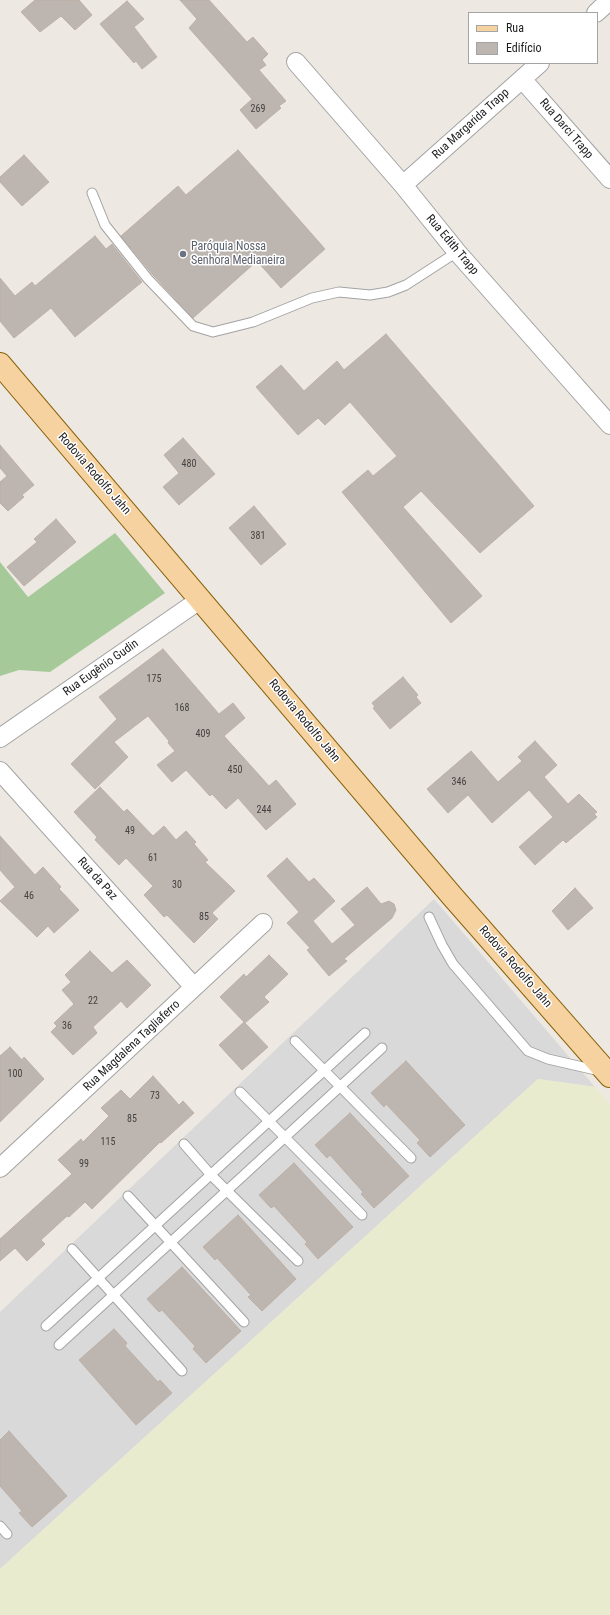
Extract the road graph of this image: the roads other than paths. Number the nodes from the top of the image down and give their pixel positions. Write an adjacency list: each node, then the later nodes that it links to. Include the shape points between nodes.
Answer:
1 (610, 0): 2 (street)
2 (597, 12)
3 (296, 62): 7 (street, Rua Edith Trapp)
4 (539, 64): 5 (street, Rua Margarida Trapp)
5 (522, 79): 6 (street, Rua Darci Trapp); 7 (street, Rua Margarida Trapp)
6 (610, 179)
7 (403, 185): 9 (street, Rua Edith Trapp)
8 (92, 193): 9 (lane, via 105,225 148,279 193,326 213,332 254,322 312,298 339,292 370,295 388,292 406,285)
9 (457, 252): 11 (street, Rua Edith Trapp)
10 (0, 364): 12 (main road, Rodovia Rodolfo Jahn)
11 (610, 425)
12 (201, 599): 13 (street, Rua Eugênio Gudin); 22 (main road, Rodovia Rodolfo Jahn, via 452,896)
13 (0, 738)
14 (0, 771): 17 (street, Rua da Paz)
15 (429, 917): 22 (lane, via 453,964 528,1051 548,1059)
16 (263, 923): 17 (street, Rua Magdalena Tagliaferro)
17 (194, 987): 29 (street, Rua Magdalena Tagliaferro)
18 (365, 1033): 21 (lane)
19 (295, 1041): 21 (lane)
20 (382, 1048): 23 (lane)
21 (325, 1070): 23 (lane); 25 (lane)
22 (608, 1074)
23 (341, 1086): 26 (lane); 28 (lane)
24 (240, 1092): 25 (lane)
25 (269, 1122): 26 (lane); 30 (lane)
26 (285, 1138): 31 (lane); 33 (lane)
27 (184, 1144): 30 (lane)
28 (412, 1158)
29 (0, 1168)
30 (211, 1175): 31 (lane); 34 (lane)
31 (227, 1191): 35 (lane); 37 (lane)
32 (128, 1196): 34 (lane)
33 (362, 1215)
34 (155, 1226): 35 (lane); 38 (lane)
35 (171, 1242): 39 (lane); 40 (lane)
36 (72, 1249): 38 (lane)
37 (298, 1261)
38 (98, 1278): 39 (lane); 41 (lane)
39 (113, 1296): 42 (lane); 43 (lane)
40 (244, 1322)
41 (46, 1326)
42 (59, 1345)
43 (182, 1371)
44 (0, 1526): 45 (lane)
45 (7, 1534)

